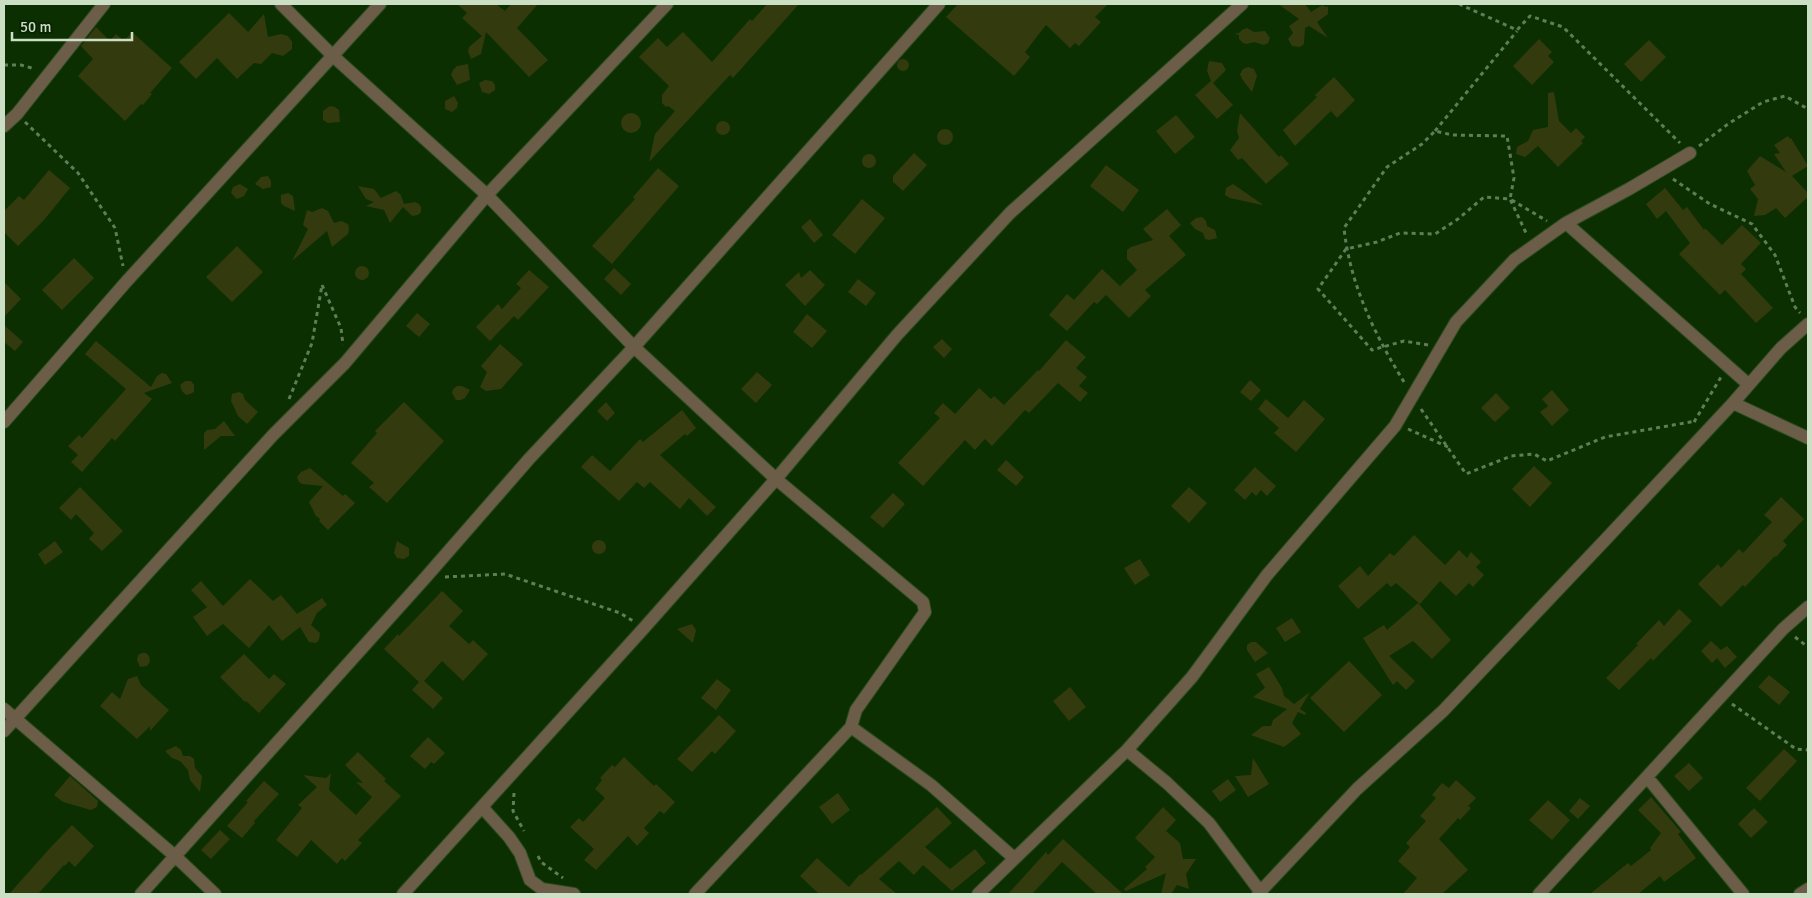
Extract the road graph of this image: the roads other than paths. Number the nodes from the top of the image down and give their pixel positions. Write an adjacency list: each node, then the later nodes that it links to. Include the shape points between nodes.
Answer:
1 (104, 4): 8 (street, via 50,74)
2 (281, 4): 7 (street)
3 (380, 4): 7 (street)
4 (667, 4): 10 (street)
5 (939, 4): 13 (street)
6 (1242, 4): 18 (street, via 1010,213 897,335)
7 (333, 56): 10 (street); 16 (street, via 126,282)
8 (4, 126)
9 (1690, 153): 11 (street)
10 (487, 195): 13 (street); 21 (street, via 345,363 267,442)
11 (1562, 225): 14 (street); 24 (street, via 1514,260 1456,322 1396,424 1267,575 1192,677)
12 (1806, 321): 14 (street)
13 (634, 347): 18 (street); 27 (street, via 529,459)
14 (1748, 384): 15 (street)
15 (1733, 403): 17 (street); 31 (street, via 1443,711 1357,789)
16 (4, 422)
17 (1808, 438)
18 (776, 479): 22 (street, via 923,602 925,612 856,710); 26 (street)
19 (1808, 607): 25 (street, via 1783,629)
20 (4, 709): 21 (street)
21 (14, 719): 23 (street); 27 (street)
22 (851, 727): 28 (street, via 931,785); 35 (street)
23 (4, 731)
24 (1127, 750): 28 (street); 31 (street, via 1209,823)
25 (1647, 777): 37 (street); 38 (street)
26 (482, 807): 29 (street, via 520,853 530,880 542,889); 34 (street)
27 (176, 856): 32 (street); 33 (street)
28 (1014, 858): 36 (street)
29 (572, 889)
30 (1808, 889): 39 (street)
31 (1260, 893)
32 (141, 894)
33 (216, 894)
34 (403, 894)
35 (695, 894)
36 (978, 894)
37 (1539, 894)
38 (1743, 894)
39 (1800, 894)

